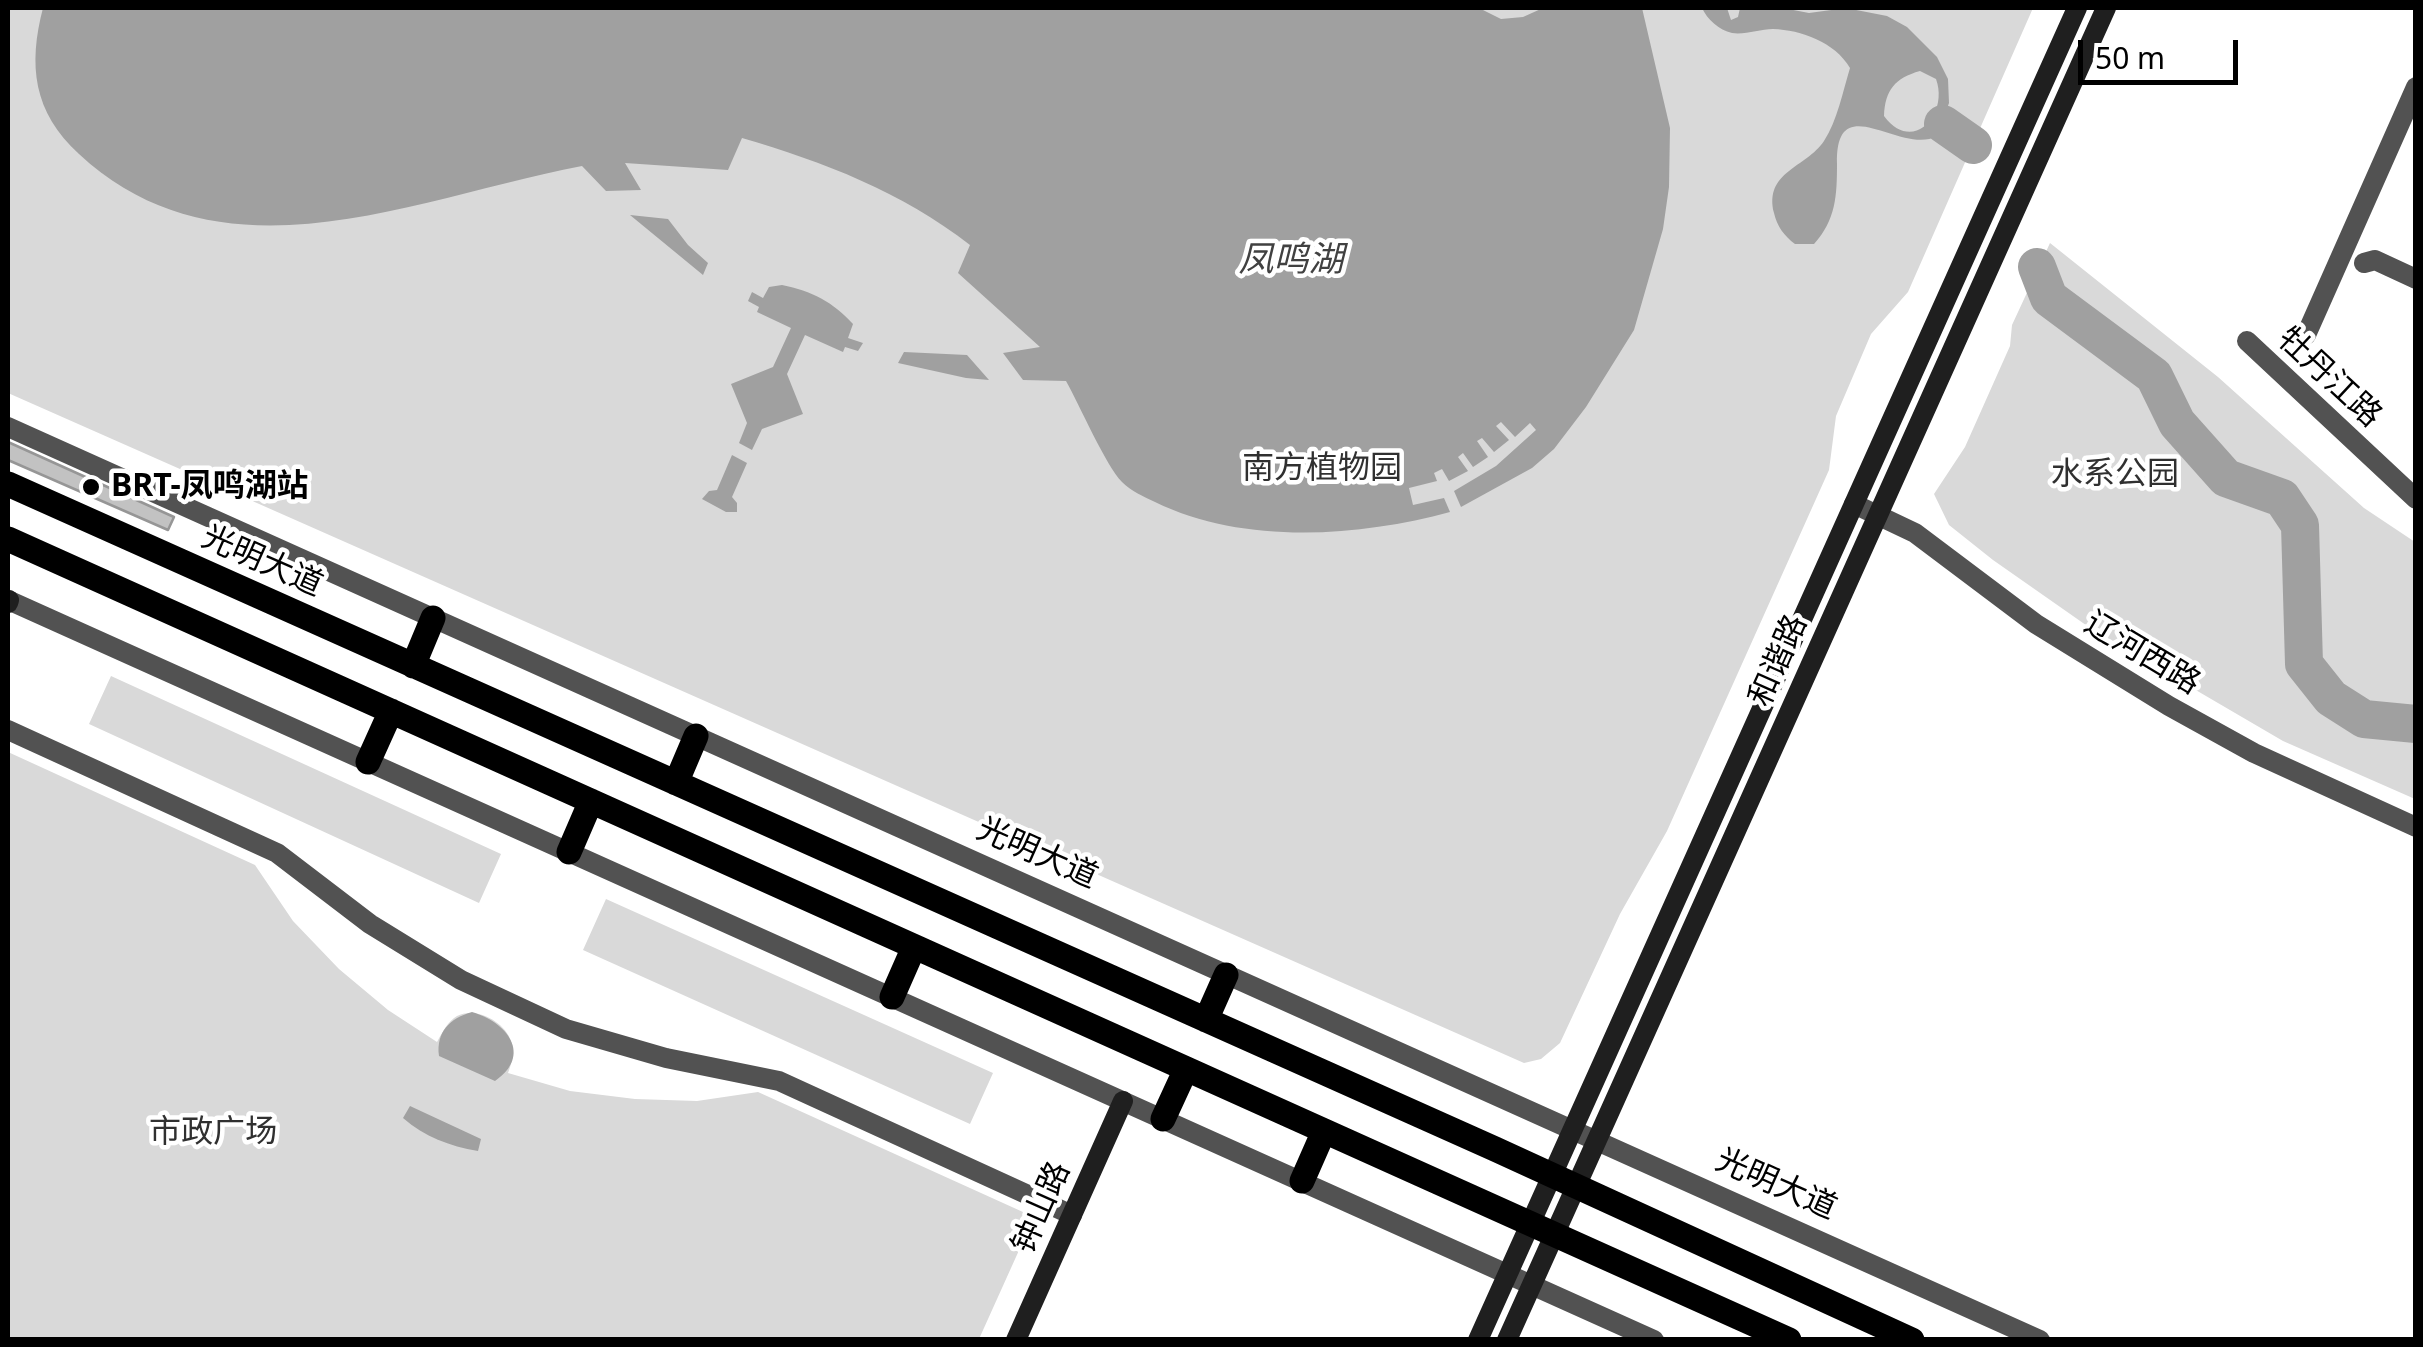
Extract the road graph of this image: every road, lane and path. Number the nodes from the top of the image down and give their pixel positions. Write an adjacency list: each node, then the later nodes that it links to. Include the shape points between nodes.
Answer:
1 (2077, 8): 11 (main road, 和谐路)
2 (2106, 8): 12 (main road, 和谐路)
3 (2416, 87): 6 (street)
4 (2364, 262): 5 (street)
5 (2416, 278)
6 (2306, 335)
7 (2247, 341): 10 (street, 牡丹江路)
8 (8, 427): 15 (street, 光明大道)
9 (8, 484): 16 (main road, 光明大道)
10 (2416, 499)
11 (1854, 504): 12 (street, 辽河西路); 32 (main road, 和谐路)
12 (1878, 515): 23 (street, 辽河西路, via 1915,533 2036,624 2169,706 2254,753); 34 (main road, 和谐路)
13 (8, 539): 17 (main road)
14 (8, 601): 20 (street)
15 (434, 618): 16 (main road); 19 (street, 光明大道)
16 (413, 666): 21 (main road, 光明大道)
17 (391, 711): 20 (main road); 22 (main road)
18 (8, 730): 37 (street, via 277,852 370,924 461,980 566,1028 666,1058 780,1081)
19 (696, 736): 21 (main road); 26 (street, 光明大道)
20 (368, 762): 24 (street)
21 (676, 783): 28 (main road, 光明大道)
22 (591, 801): 24 (main road); 25 (main road)
23 (2416, 826)
24 (569, 852): 27 (street)
25 (914, 947): 27 (main road); 29 (main road)
26 (1226, 975): 28 (main road); 32 (street, 光明大道)
27 (892, 997): 30 (street)
28 (1206, 1020): 36 (main road, 光明大道)
29 (1186, 1069): 31 (main road); 33 (main road)
30 (1123, 1101): 31 (street); 37 (main road, 钟山路)
31 (1163, 1119): 35 (street)
32 (1572, 1130): 34 (street, 光明大道); 36 (main road, 和谐路)
33 (1324, 1131): 35 (main road); 38 (main road)
34 (1596, 1141): 36 (main road, 和谐路); 47 (street, 光明大道)
35 (1302, 1181): 39 (street)
36 (1564, 1181): 38 (main road, 和谐路); 46 (main road, 光明大道)
37 (1072, 1214): 41 (main road, 钟山路)
38 (1542, 1229): 39 (main road, 和谐路); 40 (main road, 和谐路); 45 (main road)
39 (1508, 1274): 40 (street); 42 (main road, 和谐路)
40 (1532, 1284): 43 (main road, 和谐路); 44 (street)
41 (1016, 1340)
42 (1478, 1340)
43 (1507, 1340)
44 (1654, 1340)
45 (1789, 1340)
46 (1912, 1340)
47 (2040, 1340)

